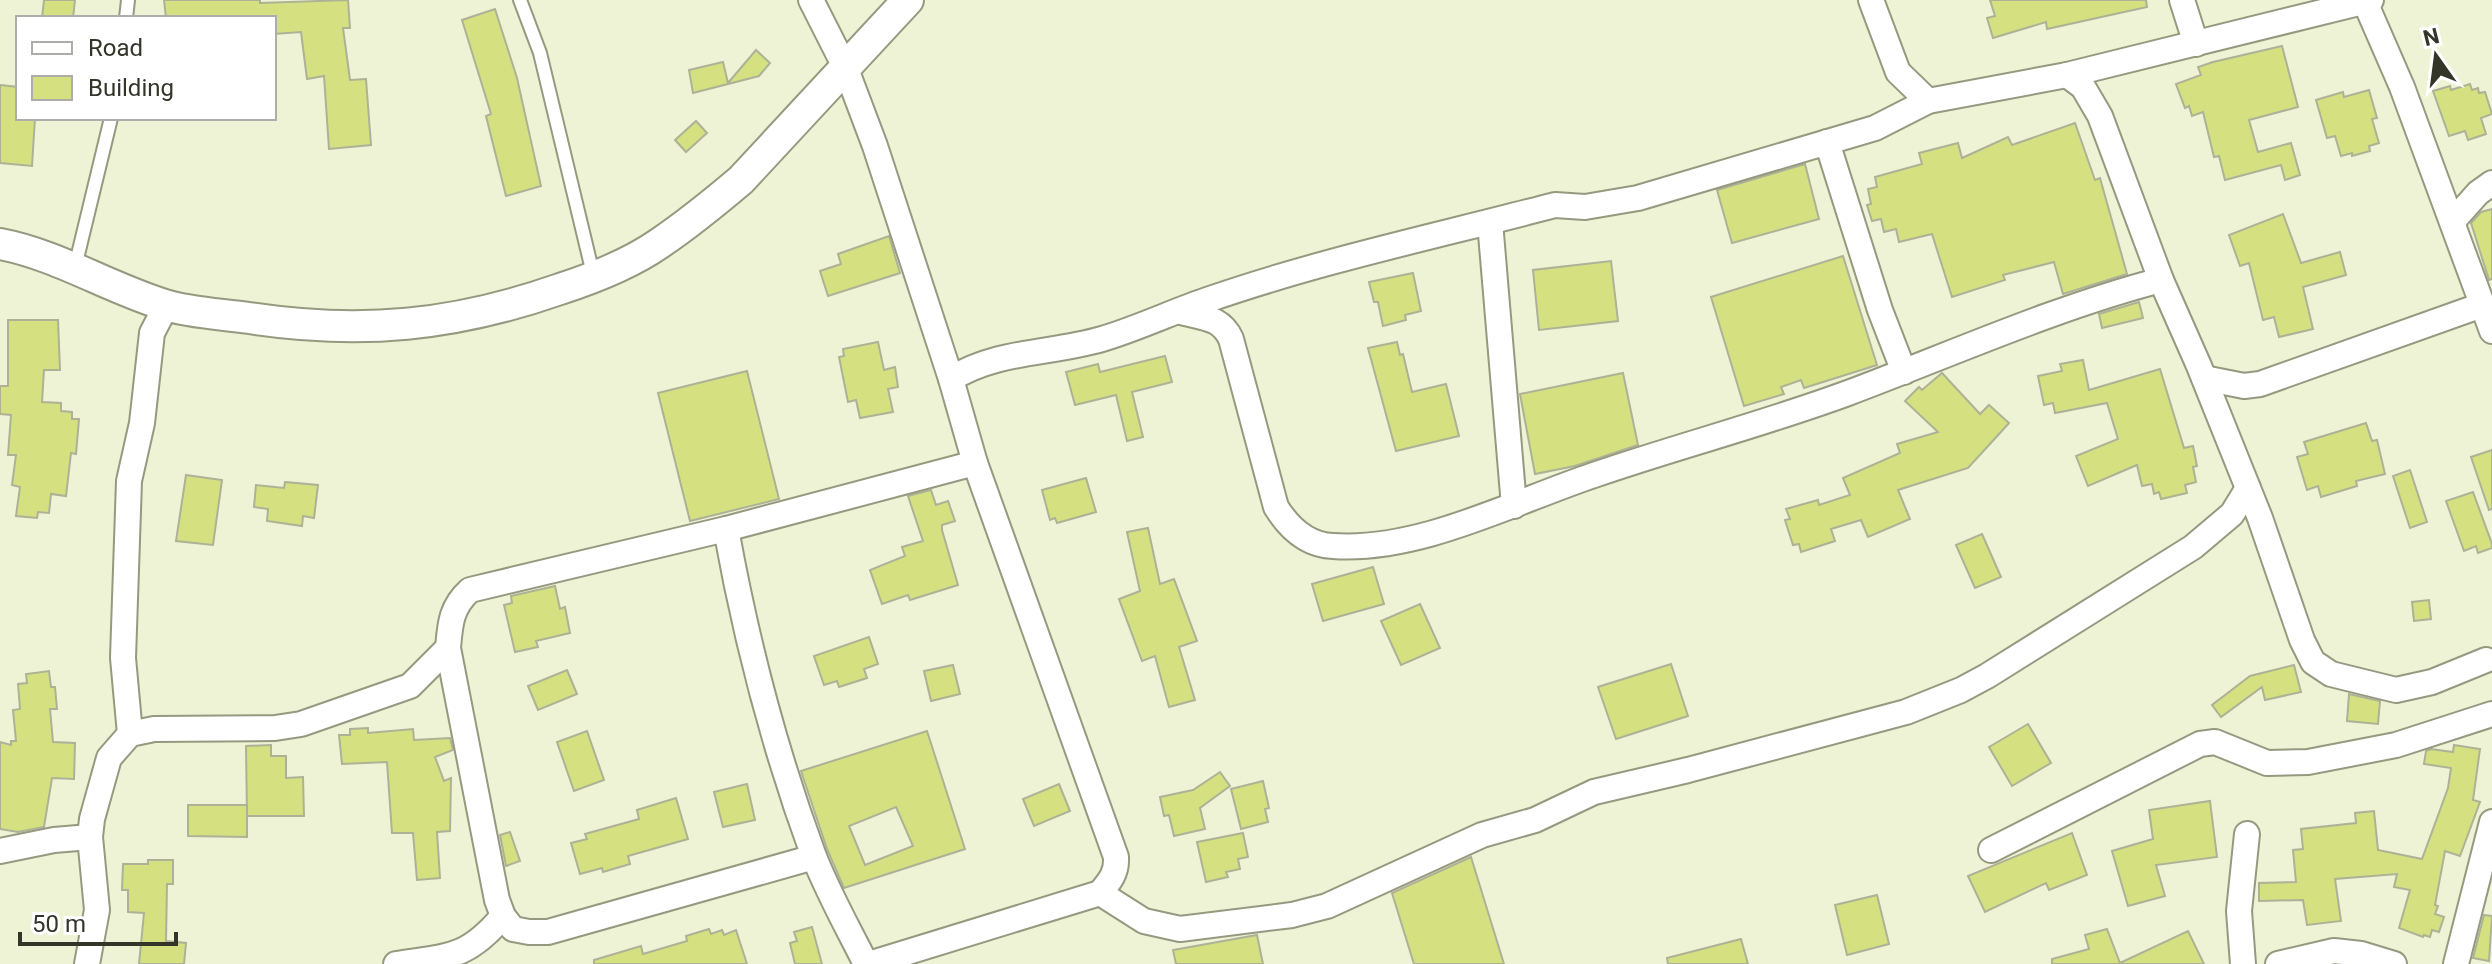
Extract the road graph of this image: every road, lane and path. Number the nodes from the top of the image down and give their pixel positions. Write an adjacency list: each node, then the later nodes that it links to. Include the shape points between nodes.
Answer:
1 (520, 0): 18 (lane, via 540,53)
2 (811, 0): 8 (street)
3 (908, 0): 8 (street)
4 (1871, 0): 10 (street, via 1898,72)
5 (2182, 0): 7 (street)
6 (2368, 1): 7 (street); 14 (street)
7 (2196, 44): 9 (street)
8 (846, 69): 18 (street, via 716,201 658,245); 26 (street)
9 (2067, 75): 10 (street); 19 (street, via 2083,87 2100,116)
10 (1928, 101): 12 (street, via 1875,128)
11 (111, 120): 17 (lane)
12 (1827, 142): 15 (street, via 1638,198 1585,207 1555,205); 24 (street)
13 (2492, 183): 14 (street)
14 (2453, 221): 20 (street)
15 (1490, 222): 22 (street, via 1291,275); 31 (street)
16 (0, 244): 17 (street)
17 (75, 268): 21 (street)
18 (594, 278): 21 (street, via 507,308 366,328 296,325)
19 (2161, 280): 24 (street, via 2103,296); 25 (street)
20 (2482, 305): 23 (street); 27 (street)
21 (166, 306): 36 (street, via 152,333 129,481 123,658)
22 (1181, 312): 26 (street, via 1088,343 993,359); 31 (street, via 1225,327 1276,507 1306,538 1330,546 1394,544)
23 (2492, 331)
24 (1904, 372): 31 (street)
25 (2204, 378): 27 (street); 28 (street)
26 (951, 379): 29 (street)
27 (2244, 386): 28 (street)
28 (2224, 428): 30 (street)
29 (975, 463): 32 (street); 44 (street, via 1116,857 1114,876)
30 (2248, 488): 34 (street, via 2313,662 2331,674 2396,690); 44 (street, via 2232,514 2193,547 1987,676 1906,712 1594,792 1535,820 1482,835 1327,906 1292,915 1180,929 1144,921)
31 (1514, 506)
32 (726, 529): 33 (street, via 470,590 453,611); 43 (street, via 763,698)
33 (448, 648): 36 (street, via 410,686 301,724); 45 (street)
34 (2490, 663)
35 (2492, 714): 40 (street, via 2396,745 2308,762 2267,763 2215,742 2200,744)
36 (130, 734): 39 (street, via 109,758)
37 (2492, 822): 42 (street)
38 (2247, 834): 49 (street, via 2239,911)
39 (90, 837): 41 (street); 46 (street, via 97,910)
40 (1991, 850)
41 (0, 851)
42 (2487, 856): 52 (street)
43 (814, 857): 45 (street, via 548,932 513,929); 48 (street)
44 (1100, 893): 48 (street)
45 (503, 916): 47 (street, via 487,935 458,954)
46 (87, 964)
47 (396, 964)
48 (867, 964)
49 (2243, 964)
50 (2278, 964): 51 (street, via 2334,951)
51 (2394, 964)
52 (2456, 964)

